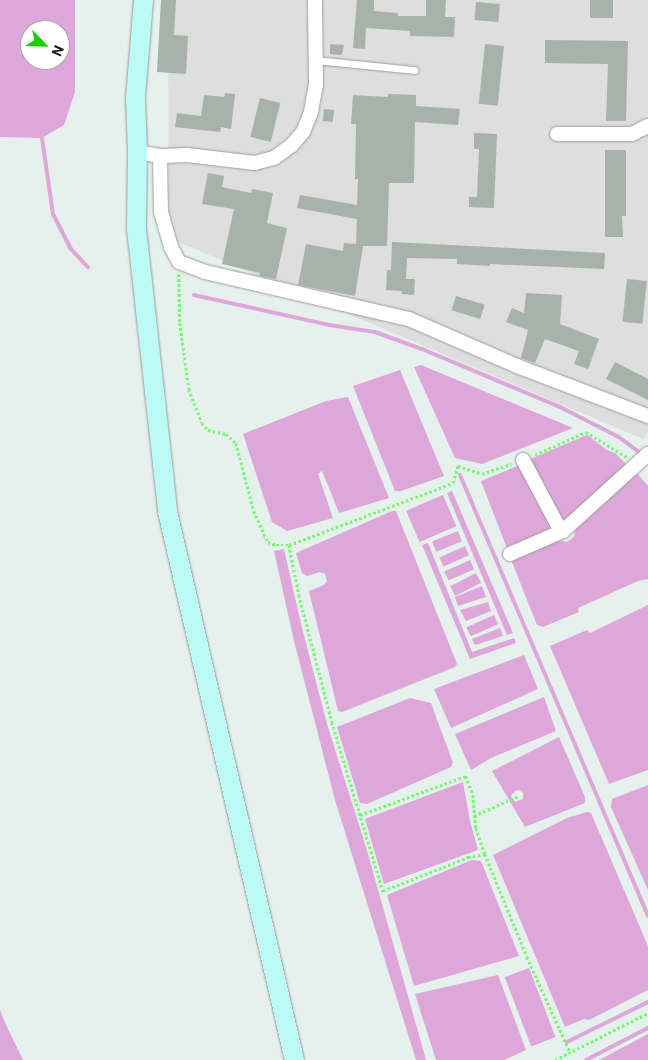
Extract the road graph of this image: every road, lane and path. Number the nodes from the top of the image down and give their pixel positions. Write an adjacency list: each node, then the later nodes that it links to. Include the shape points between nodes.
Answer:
1 (143, 0): 7 (main road, via 135,98)
2 (315, 0): 3 (street)
3 (316, 60): 4 (lane); 8 (street, via 316,85 304,132 274,158 255,163 187,155)
4 (414, 70)
5 (648, 126): 6 (street, via 632,134)
6 (557, 134)
7 (137, 152): 8 (street); 22 (main road, via 136,228 167,511)
8 (160, 156): 9 (street, via 161,212)
9 (179, 262): 10 (street, via 205,272 409,319 517,366); 14 (path, via 180,323 188,379 202,423 208,430 226,434 236,443 254,510 268,542)
10 (648, 416)
11 (523, 460): 12 (path, via 586,432); 13 (street); 14 (path, via 482,474 458,466 454,483)
12 (641, 460): 13 (street)
13 (563, 531): 15 (street)
14 (289, 545): 17 (path, via 332,722)
15 (510, 554)
16 (518, 796): 18 (path)
17 (360, 815): 18 (path, via 466,776 473,795); 19 (path, via 383,891 468,857)
18 (474, 816): 19 (path)
19 (485, 854): 21 (path)
20 (648, 1014): 21 (path)
21 (570, 1052): 23 (path)
22 (294, 1060)
23 (555, 1060)

